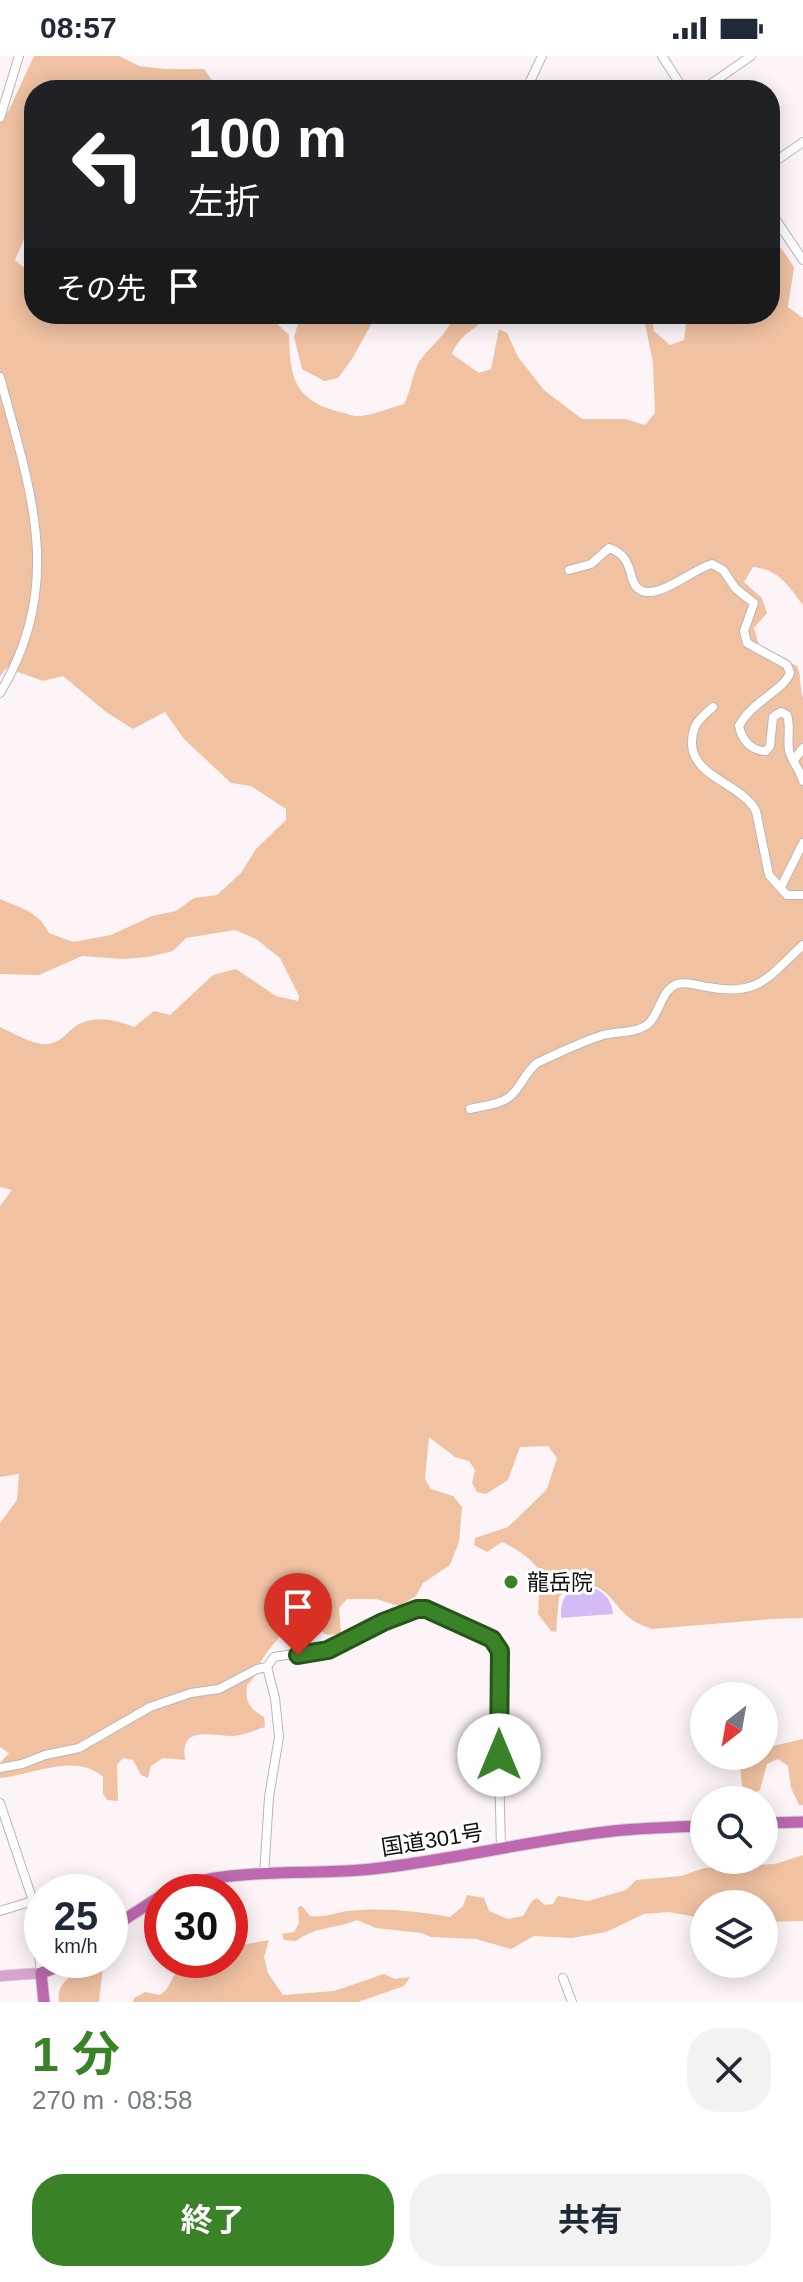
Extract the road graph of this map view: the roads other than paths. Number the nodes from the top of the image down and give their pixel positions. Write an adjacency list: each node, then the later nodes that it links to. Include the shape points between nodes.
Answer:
1 (19, 56): 8 (street)
2 (542, 56): 5 (street)
3 (662, 56): 6 (street)
4 (751, 56): 7 (street)
5 (531, 80)
6 (678, 80)
7 (716, 80)
8 (0, 118)
9 (803, 142): 10 (street)
10 (780, 158)
11 (780, 226): 12 (street)
12 (803, 260)
13 (0, 377): 15 (street, via 38,541 32,622)
14 (569, 570): 18 (street, via 591,564 609,548 627,559 634,582 645,592 664,589 701,567 712,564 723,570 754,603 744,631 747,643 787,665 790,673 782,687 762,698 742,720 741,736 766,751 773,717 781,712 790,722 789,751)
15 (0, 693)
16 (713, 707): 21 (street, via 692,729 692,753 752,803 769,875)
17 (803, 748): 18 (street)
18 (794, 760): 19 (street)
19 (803, 781)
20 (803, 843): 21 (street)
21 (781, 887): 22 (street, via 787,895)
22 (803, 895)
23 (803, 945): 24 (street, via 766,980 747,990 677,984 649,1023 537,1063 511,1097)
24 (470, 1109)
25 (267, 1667): 26 (street, via 219,1689 150,1707 79,1748); 31 (street, via 274,1657 328,1650 417,1609 436,1612 492,1639 500,1651); 33 (street, via 279,1737)
26 (0, 1768)
27 (0, 1803): 32 (street)
28 (803, 1822): 29 (highway)
29 (778, 1823)
30 (690, 1827): 31 (highway, 国道301号, via 612,1831)
31 (501, 1849): 33 (highway, 国道301号, via 374,1869)
32 (24, 1874)
33 (264, 1875): 34 (highway, 国道301号)
34 (248, 1876)
35 (24, 1904): 36 (street)
36 (0, 1911)
37 (24, 1974): 38 (main road)
38 (0, 1976)
39 (42, 1978): 41 (highway)
40 (563, 1978): 42 (street)
41 (44, 2002)
42 (572, 2002)

